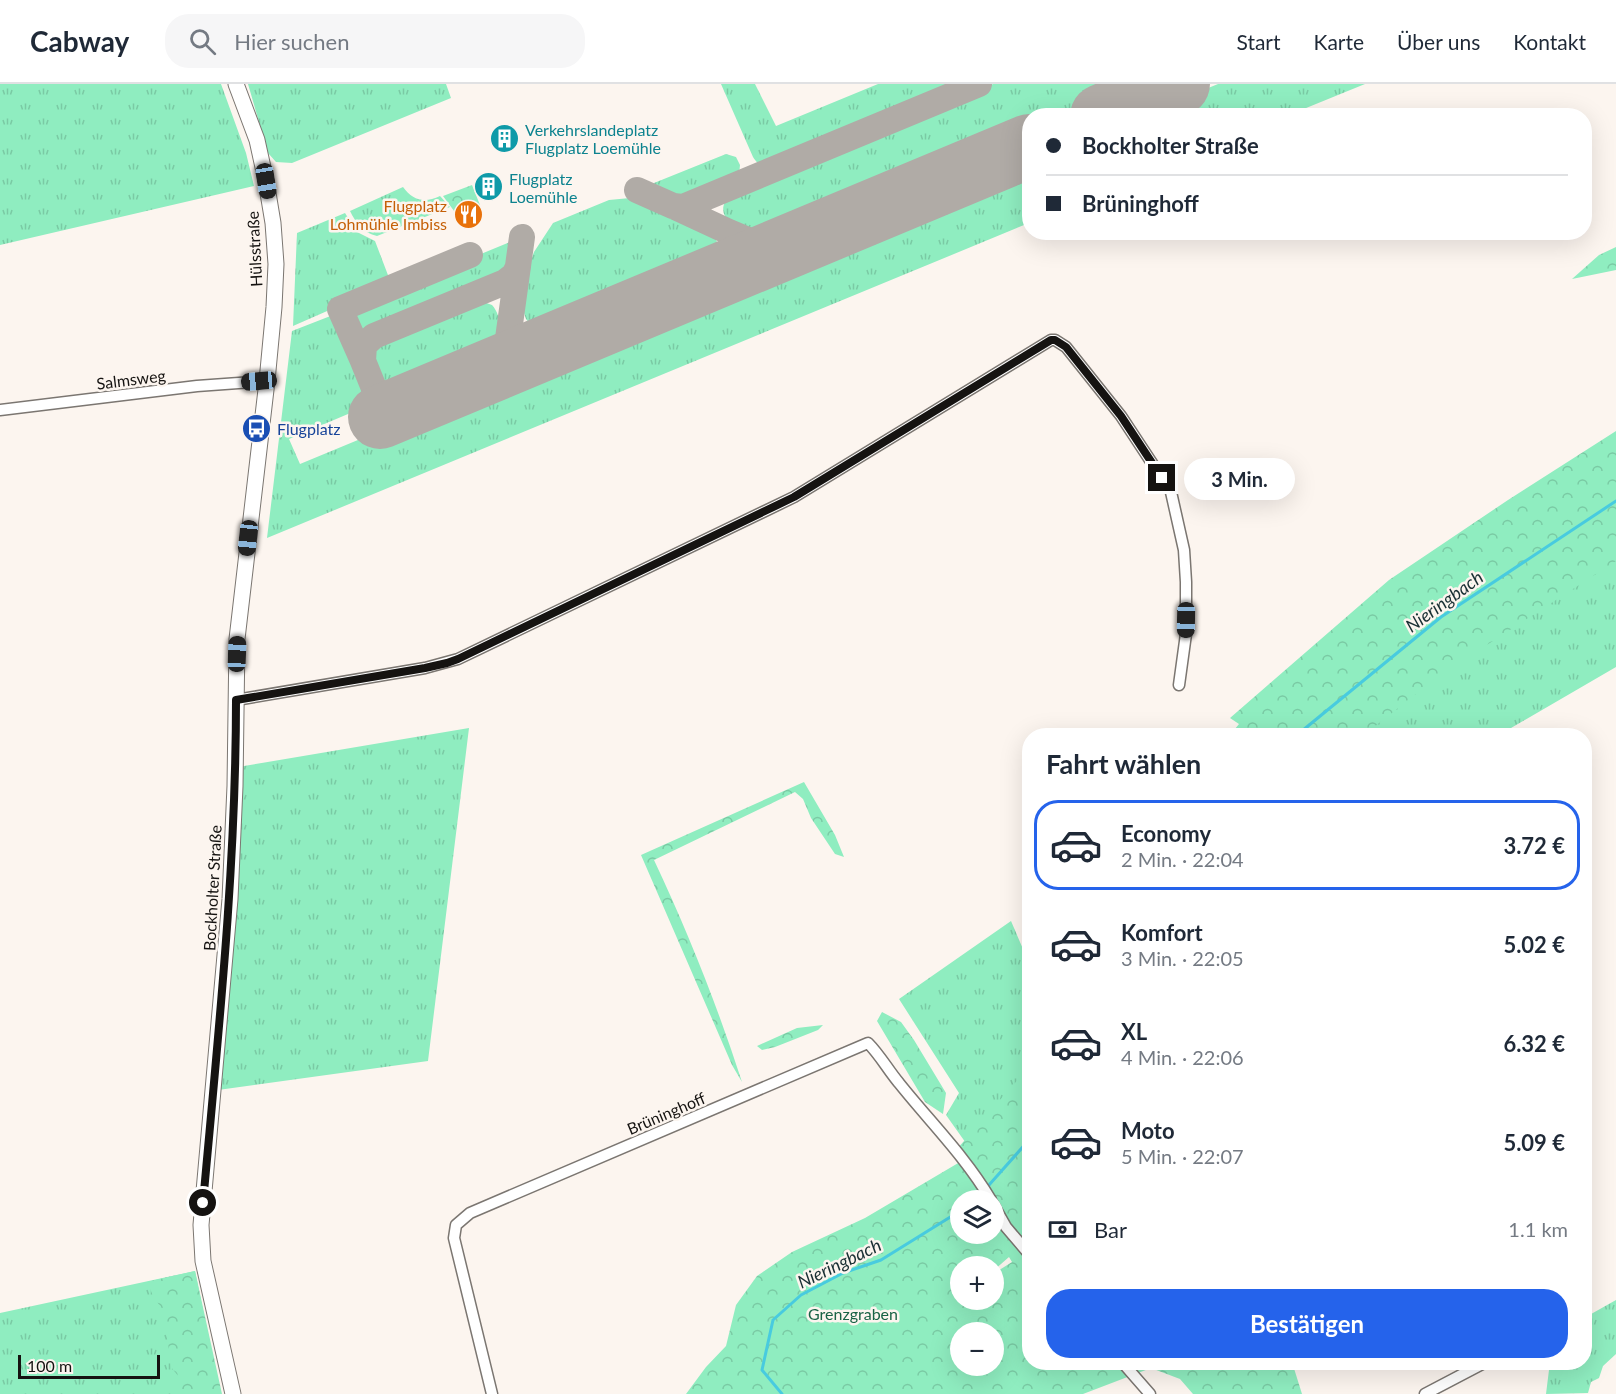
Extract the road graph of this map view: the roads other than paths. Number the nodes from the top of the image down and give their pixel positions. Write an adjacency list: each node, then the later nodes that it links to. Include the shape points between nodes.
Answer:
1 (236, 84): 2 (street, Hülsstraße, via 257,140 273,223 276,264)
2 (267, 381): 3 (street, Salmsweg); 5 (street, Bockholter Straße, via 237,639)
3 (0, 410)
4 (1179, 685): 5 (street, via 1186,634 1186,582 1184,550 1171,492 1121,416 1066,347 1051,340 794,497 458,659)
5 (236, 700): 11 (street, Bockholter Straße, via 230,899 201,1225 203,1261)
6 (984, 1190): 12 (street, Brüninghoff, via 949,1139 868,1043 470,1213 456,1225 454,1238)
7 (1004, 1223): 8 (street)
8 (1022, 1246)
9 (1129, 1370): 13 (street)
10 (1471, 1370): 14 (street)
11 (233, 1394)
12 (492, 1394)
13 (1150, 1394)
14 (1425, 1394)

